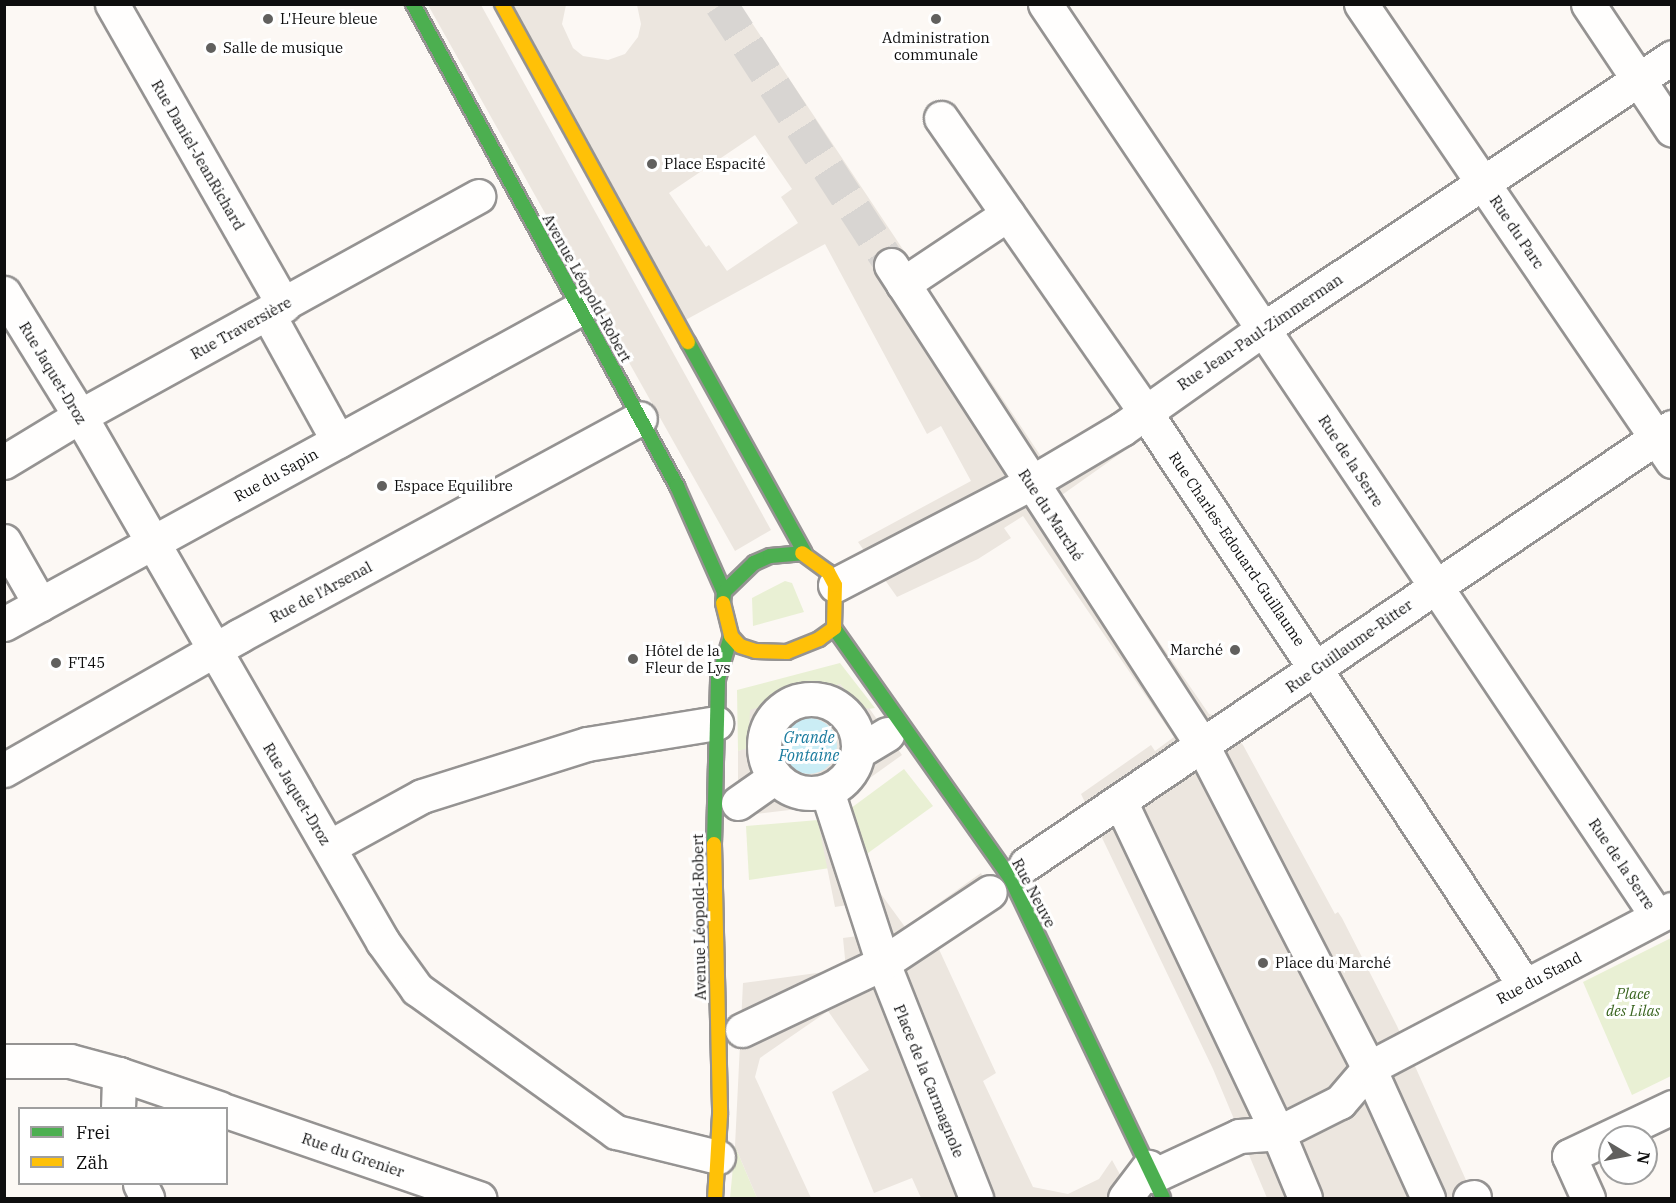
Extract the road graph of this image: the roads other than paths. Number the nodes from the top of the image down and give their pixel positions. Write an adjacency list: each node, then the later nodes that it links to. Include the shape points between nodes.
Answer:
1 (112, 4): 15 (street, Rue Daniel-JeanRichard)
2 (412, 4): 16 (main road, Avenue Léopold-Robert)
3 (502, 4): 27 (main road)
4 (1045, 4): 17 (street, Rue de la Serre)
5 (1361, 4): 11 (street, Rue du Parc)
6 (1588, 4): 8 (street)
7 (1671, 57): 8 (street, Rue Jean-Paul-Zimmerman)
8 (1638, 80): 10 (street); 11 (street, Rue Jean-Paul-Zimmerman)
9 (941, 117): 13 (street, Rue Charles-Edouard-Guillaume)
10 (1671, 130)
11 (1483, 182): 17 (street, Rue Jean-Paul-Zimmerman); 22 (street, Rue du Parc)
12 (478, 196): 15 (street, Rue Traversière)
13 (1008, 214): 18 (street, Rue Charles-Edouard-Guillaume); 24 (street, Rue du Marché, via 897,275)
14 (4, 293): 19 (street, Rue Jaquet-Droz)
15 (276, 309): 19 (street, Rue Traversière); 21 (street, Rue Daniel-JeanRichard)
16 (579, 309): 20 (main road, Avenue Léopold-Robert); 21 (street, Rue du Sapin)
17 (1263, 329): 18 (street, Rue Jean-Paul-Zimmerman); 29 (street, Rue de la Serre)
18 (1145, 411): 24 (street, Rue Jean-Paul-Zimmerman); 36 (street, Rue Charles-Edouard-Guillaume)
19 (80, 416): 23 (street, Rue Traversière); 26 (street, Rue Jaquet-Droz)
20 (640, 418): 30 (main road, Avenue Léopold-Robert, via 677,486); 35 (street, Rue de l'Arsenal)
21 (338, 441): 26 (street, Rue du Sapin)
22 (1666, 442): 29 (street, Rue Guillaume-Ritter)
23 (4, 462)
24 (1029, 484): 28 (street, Rue Jean-Paul-Zimmerman); 39 (street, Rue du Marché)
25 (4, 541): 31 (street)
26 (152, 543): 31 (street, Rue du Sapin); 35 (street, Rue Jaquet-Droz)
27 (805, 553): 28 (main road, via 828,572); 30 (main road, via 770,556 754,563)
28 (835, 585): 33 (main road, via 838,600)
29 (1436, 586): 36 (street, Rue Guillaume-Ritter); 49 (street, Rue de la Serre)
30 (724, 592): 34 (main road, via 723,608)
31 (40, 604): 32 (street, Rue du Sapin)
32 (4, 624)
33 (834, 628): 34 (main road, via 787,652 755,651 740,646); 62 (main road, Rue Neuve, via 1011,879)
34 (731, 636): 37 (main road, Avenue Léopold-Robert, via 718,680)
35 (213, 651): 41 (street, Rue de l'Arsenal); 46 (street, Rue Jaquet-Droz)
36 (1317, 669): 39 (street, Rue Guillaume-Ritter); 51 (street, Rue Charles-Edouard-Guillaume)
37 (716, 723): 46 (street, via 587,744 422,796); 61 (main road, Avenue Léopold-Robert)
38 (887, 734): 40 (street)
39 (1215, 736): 44 (street, Rue Guillaume-Ritter); 54 (street, Rue du Marché)
40 (859, 751): 42 (street, via 851,721 841,709 813,699 797,701 778,713 766,732 765,755); 43 (street, via 848,776)
41 (4, 770)
42 (775, 777): 43 (street, via 798,792); 45 (street)
43 (827, 791): 50 (street, Place de la Carmagnole)
44 (1120, 801): 47 (street, Rue Guillaume-Ritter); 60 (street)
45 (738, 803)
46 (329, 848): 61 (street, Rue Jaquet-Droz, via 383,942 417,989 616,1132)
47 (1026, 864)
48 (990, 892): 50 (street)
49 (1664, 913): 51 (street, Rue du Stand)
50 (883, 963): 52 (street); 66 (street, Place de la Carmagnole)
51 (1525, 986): 54 (street, Rue du Stand)
52 (742, 1030)
53 (4, 1061): 55 (street, via 70,1061)
54 (1370, 1068): 60 (street, Rue du Stand, via 1340,1102); 69 (street, Rue du Marché)
55 (119, 1074): 56 (street); 57 (street)
56 (118, 1107)
57 (216, 1107)
58 (1671, 1107): 70 (street, via 1569,1156)
59 (228, 1112): 63 (street, Rue du Grenier)
60 (1278, 1133): 62 (street, via 1239,1136); 68 (street)
61 (718, 1157): 65 (main road, Avenue Léopold-Robert)
62 (1154, 1181): 67 (street)
63 (425, 1190): 64 (street, Rue du Grenier)
64 (479, 1198)
65 (715, 1198)
66 (976, 1198)
67 (1125, 1198)
68 (1305, 1198)
69 (1428, 1198)
70 (1588, 1198)

